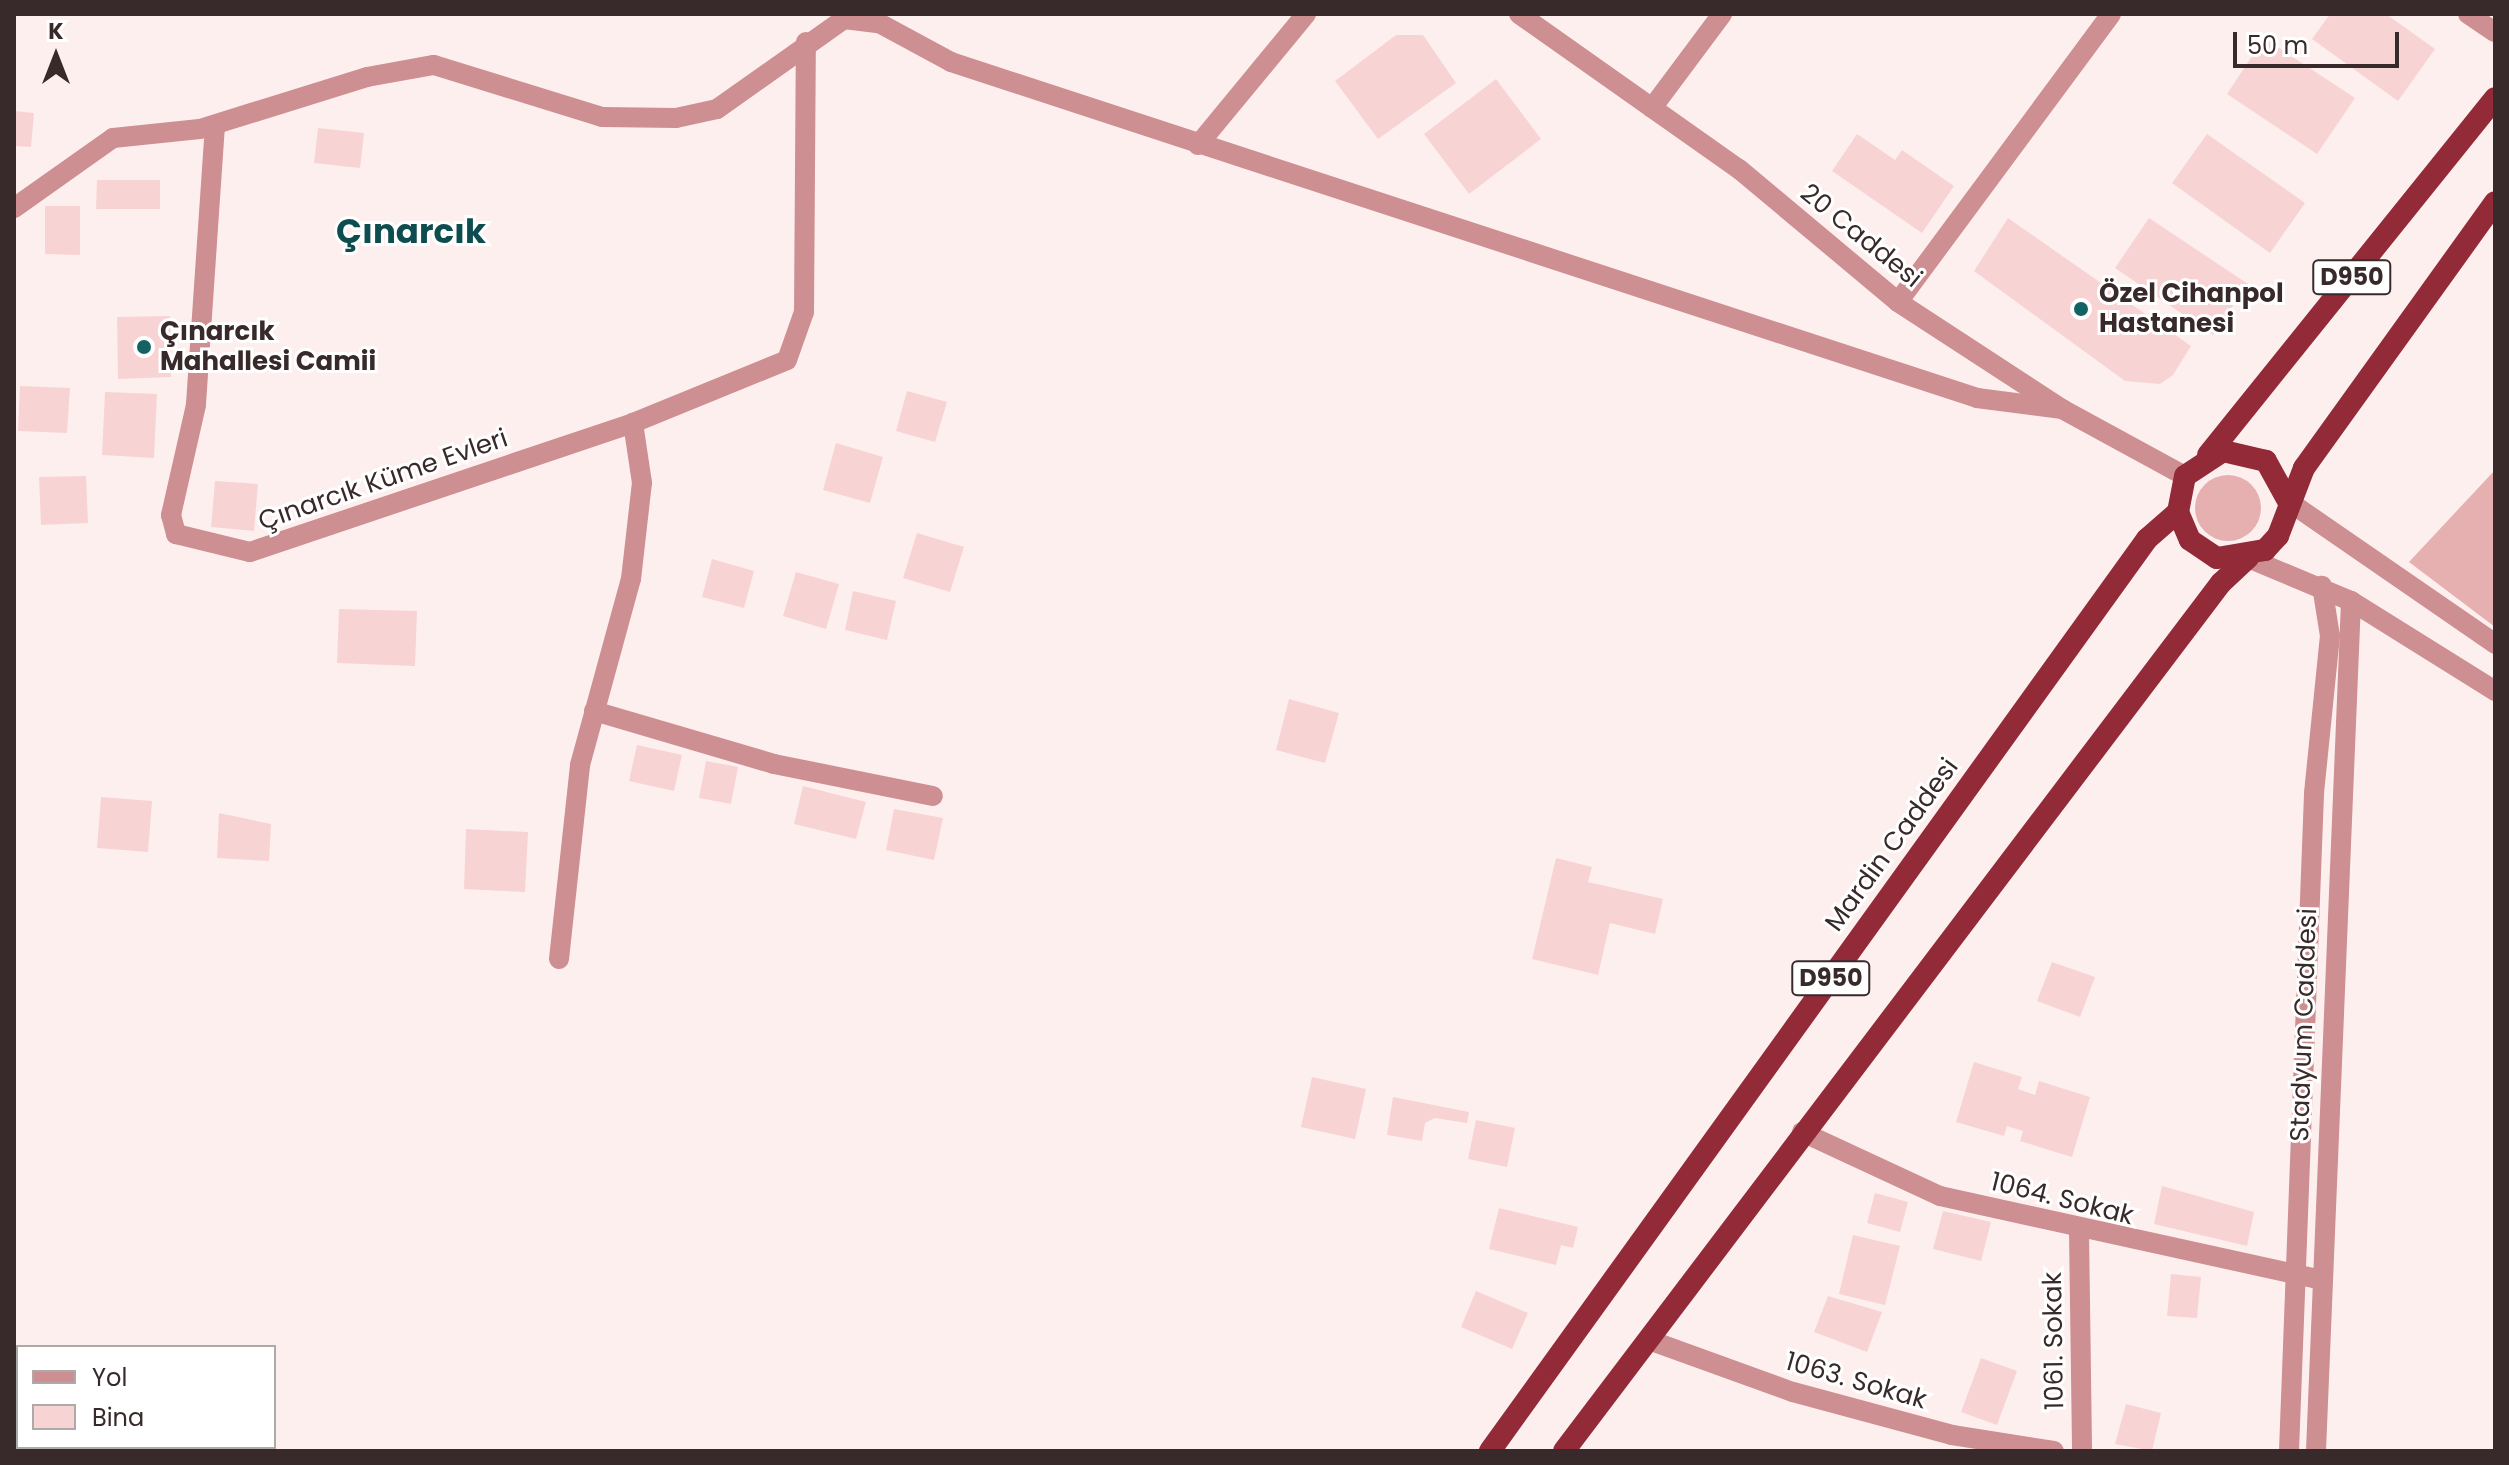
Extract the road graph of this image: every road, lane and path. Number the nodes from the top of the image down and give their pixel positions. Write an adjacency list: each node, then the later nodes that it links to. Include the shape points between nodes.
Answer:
1 (1306, 14): 12 (street)
2 (1519, 14): 10 (street, 20 Caddesi)
3 (1722, 14): 10 (street)
4 (2111, 14): 15 (street)
5 (2468, 14): 7 (street)
6 (875, 18): 8 (street, via 844,19); 12 (street, via 951,62)
7 (2495, 32)
8 (806, 42): 11 (street, via 717,109 676,118 602,117 434,65 367,77); 17 (street, Çınarcık Küme Evleri, via 804,312 787,360)
9 (2495, 98): 18 (highway, D950)
10 (1652, 108): 15 (street, 20 Caddesi, via 1739,169)
11 (215, 125): 14 (street, via 113,138); 17 (street, Çınarcık Küme Evleri, via 196,405 175,482 176,534 250,552 287,544)
12 (1198, 145): 16 (street, via 1977,398)
13 (2495, 202): 20 (highway, D950)
14 (14, 208)
15 (1898, 302): 16 (street, 20 Caddesi)
16 (2062, 409): 19 (street, 20 Caddesi)
17 (633, 423): 27 (street, via 642,483 631,579)
18 (2208, 455): 19 (highway); 20 (highway, via 2253,454 2277,472)
19 (2185, 476): 21 (highway)
20 (2288, 501): 22 (highway, via 2278,536); 25 (street)
21 (2178, 512): 22 (highway, via 2202,551); 35 (highway, Mardin Caddesi / D950, via 2138,552)
22 (2248, 558): 23 (street); 30 (highway, D950, via 2221,583)
23 (2322, 586): 24 (street); 32 (street, via 2330,636 2314,793)
24 (2351, 601): 26 (street); 33 (street, Stadyum Caddesi)
25 (2495, 644)
26 (2495, 691)
27 (594, 711): 28 (street, via 774,764); 29 (street, via 580,765)
28 (933, 796)
29 (559, 959)
30 (1802, 1132): 31 (street, 1064. Sokak, via 1940,1196); 34 (highway, D950)
31 (2079, 1231): 32 (street, 1064. Sokak); 38 (street, 1061. Sokak)
32 (2293, 1279): 33 (street, 1064. Sokak); 39 (street)
33 (2321, 1280): 40 (street, Stadyum Caddesi)
34 (1649, 1340): 36 (highway, D950); 37 (street, 1063. Sokak, via 1793,1392 1952,1435)
35 (1490, 1451)
36 (1564, 1451)
37 (2054, 1451)
38 (2082, 1451)
39 (2289, 1451)
40 (2316, 1451)

